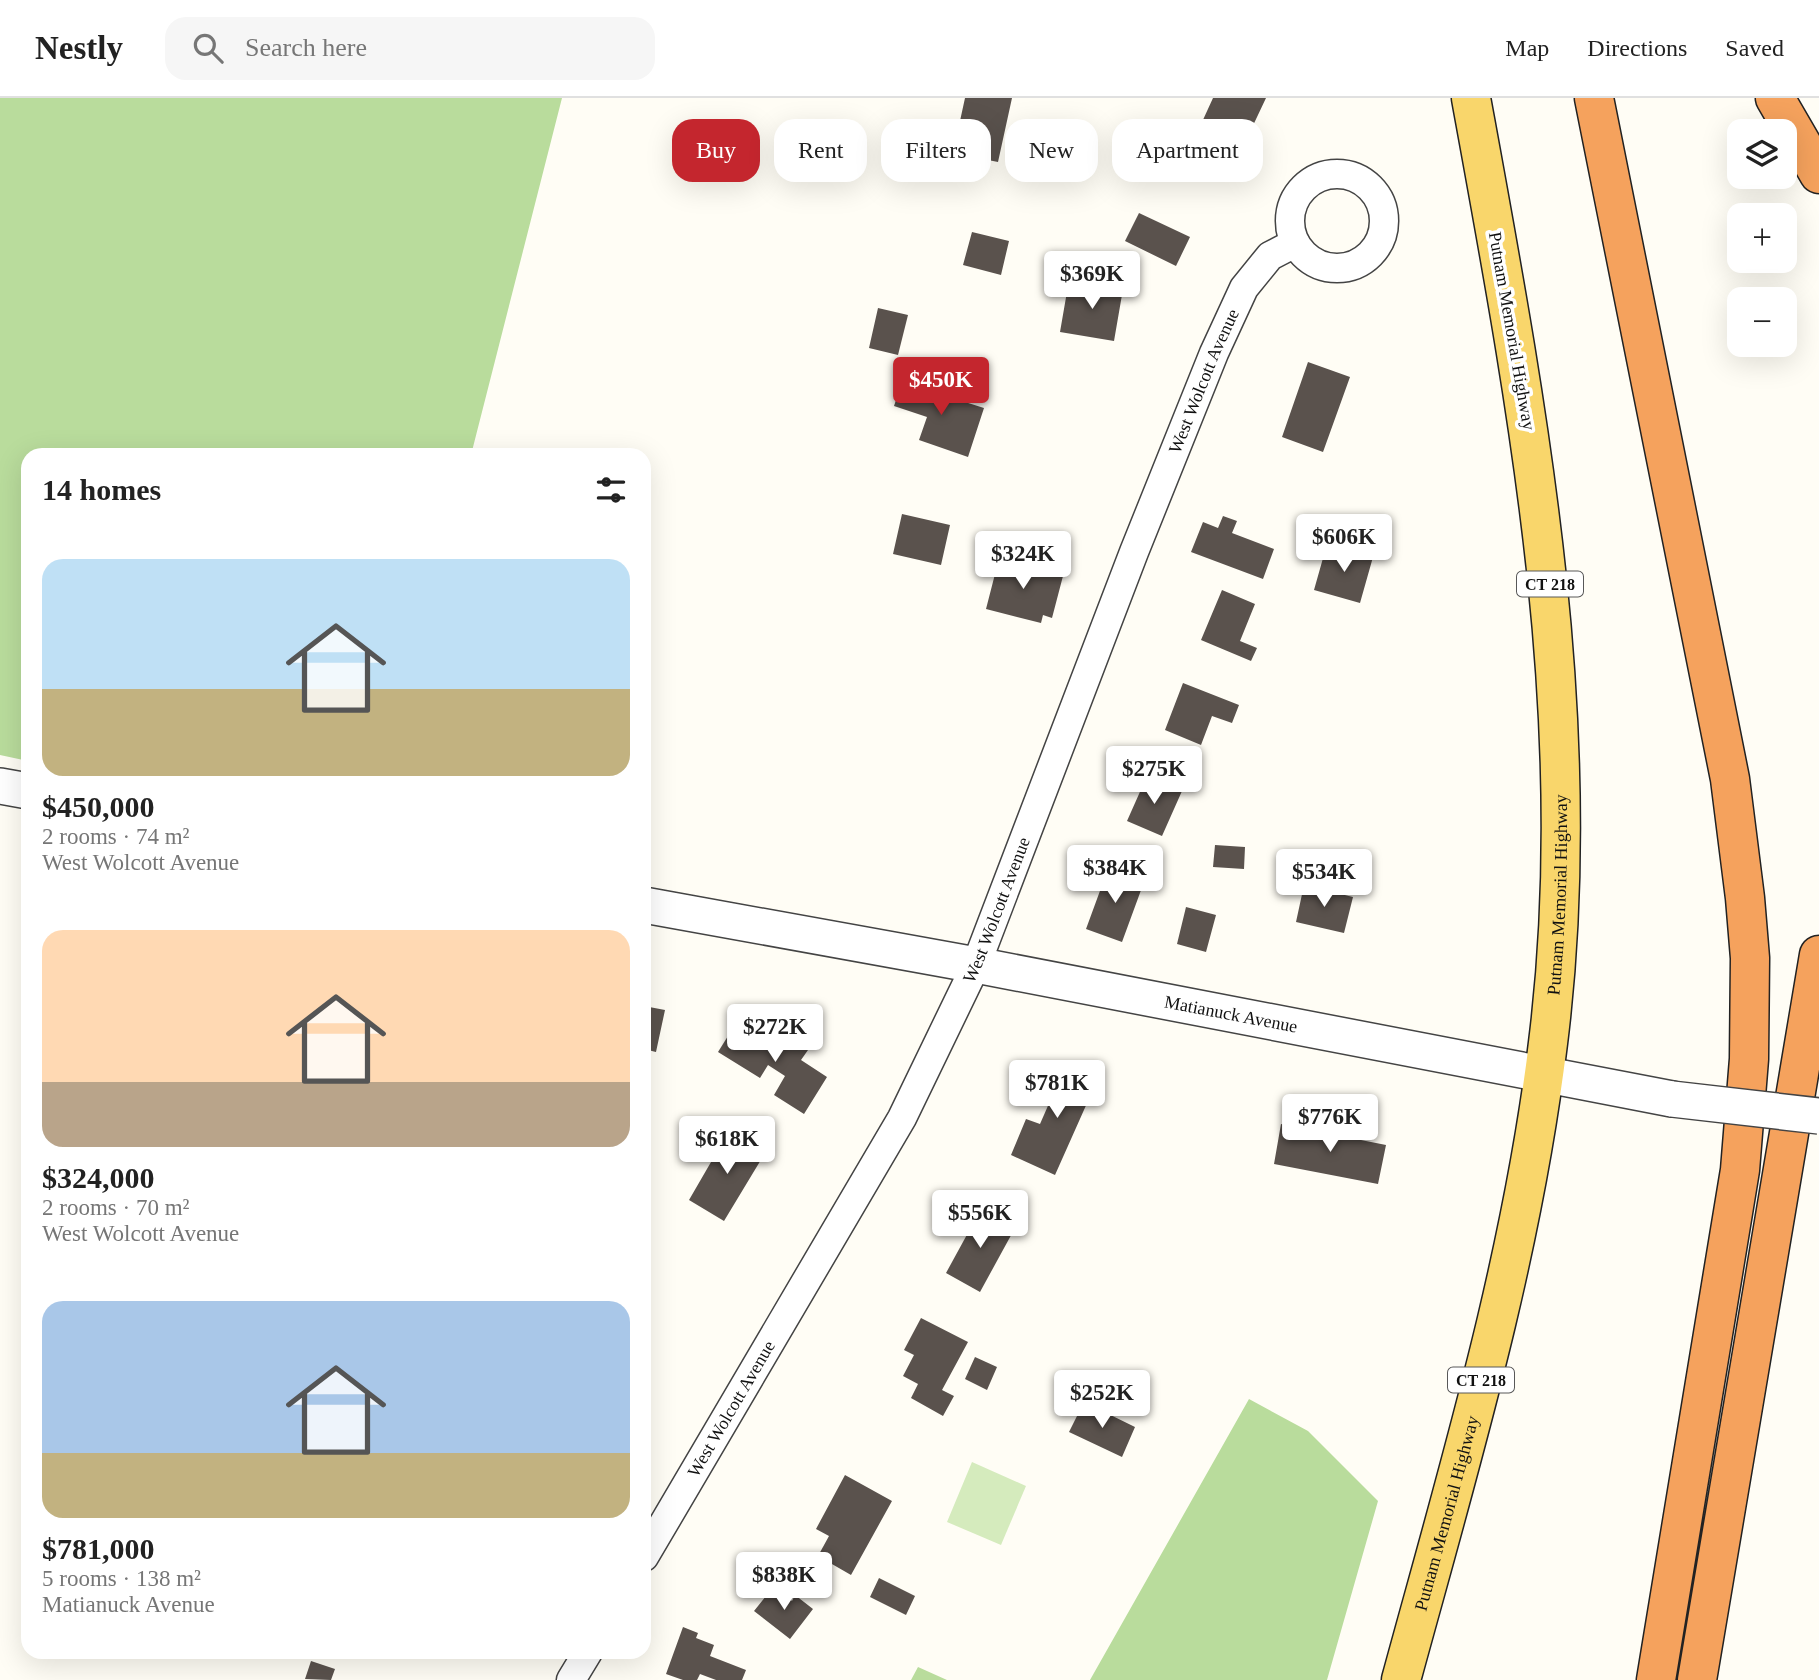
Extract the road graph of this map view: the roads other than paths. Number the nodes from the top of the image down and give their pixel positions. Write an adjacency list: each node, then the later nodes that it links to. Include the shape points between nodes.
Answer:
1 (1471, 98): 11 (main road, Putnam Memorial Highway / CT 218, via 1534,463 1556,652 1560,871)
2 (1594, 98): 17 (highway, via 1730,779 1749,958 1749,1059 1739,1181)
3 (1775, 98): 4 (highway)
4 (1819, 174)
5 (1295, 243): 10 (street, West Wolcott Avenue, via 1270,256 1244,288 1214,353)
6 (0, 786): 7 (street)
7 (21, 790)
8 (651, 906): 10 (street, Matianuck Avenue)
9 (1819, 955): 18 (highway)
10 (976, 965): 11 (street, Matianuck Avenue); 13 (street, West Wolcott Avenue, via 902,1118)
11 (1544, 1076): 12 (street, Matianuck Avenue, bridge, via 1672,1099); 16 (main road, Putnam Memorial Highway / CT 218, via 1528,1176 1500,1299)
12 (1819, 1115)
13 (651, 1545)
14 (584, 1659): 15 (street)
15 (571, 1680)
16 (1401, 1680)
17 (1656, 1680)
18 (1697, 1680)

